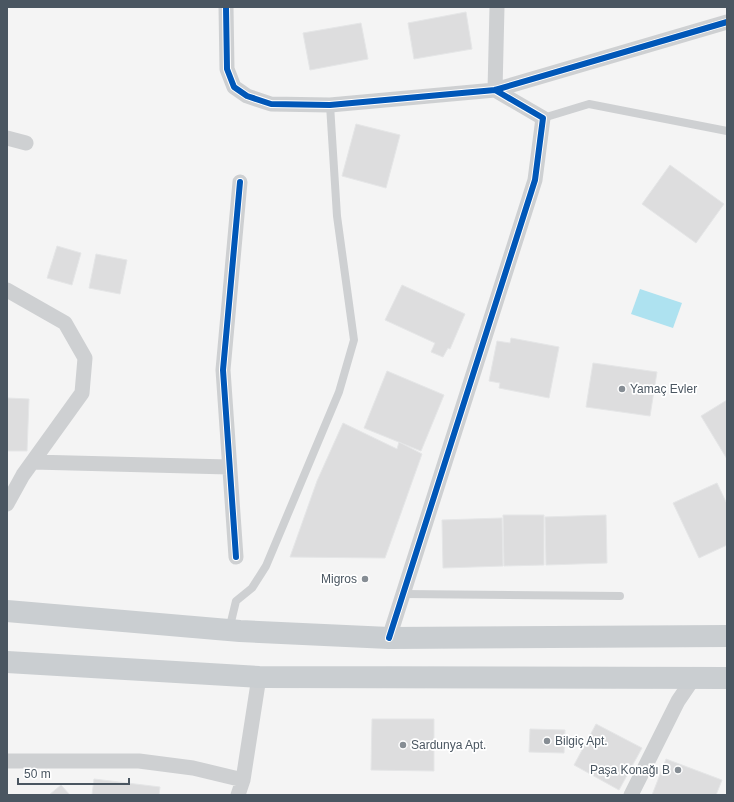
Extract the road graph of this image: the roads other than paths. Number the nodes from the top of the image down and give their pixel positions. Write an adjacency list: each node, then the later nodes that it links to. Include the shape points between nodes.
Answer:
1 (226, 7): 5 (street, via 227,69 234,87 247,96 271,104)
2 (496, 7): 4 (street)
3 (727, 22): 4 (street)
4 (495, 90): 5 (street); 6 (street)
5 (330, 105): 19 (lane, via 337,216 354,340 339,392 266,566 252,588 236,601)
6 (542, 118): 7 (lane, via 589,104); 16 (street, via 535,180)
7 (727, 131)
8 (7, 138): 9 (street)
9 (26, 143)
10 (240, 182): 13 (street, via 223,370)
11 (7, 290): 12 (street, via 65,323 85,358 82,393)
12 (33, 462): 13 (street); 14 (street)
13 (229, 467): 15 (street)
14 (7, 504)
15 (236, 557)
16 (403, 594): 17 (lane); 21 (street)
17 (620, 596)
18 (7, 611): 19 (main road)
19 (229, 630): 21 (main road)
20 (727, 636): 21 (main road)
21 (389, 638)
22 (7, 662): 23 (main road)
23 (259, 677): 25 (main road); 27 (street)
24 (727, 678): 25 (main road)
25 (693, 679): 29 (street, via 678,701)
26 (7, 761): 27 (street, via 139,761 193,768)
27 (243, 780): 28 (street)
28 (238, 795)
29 (632, 795)

